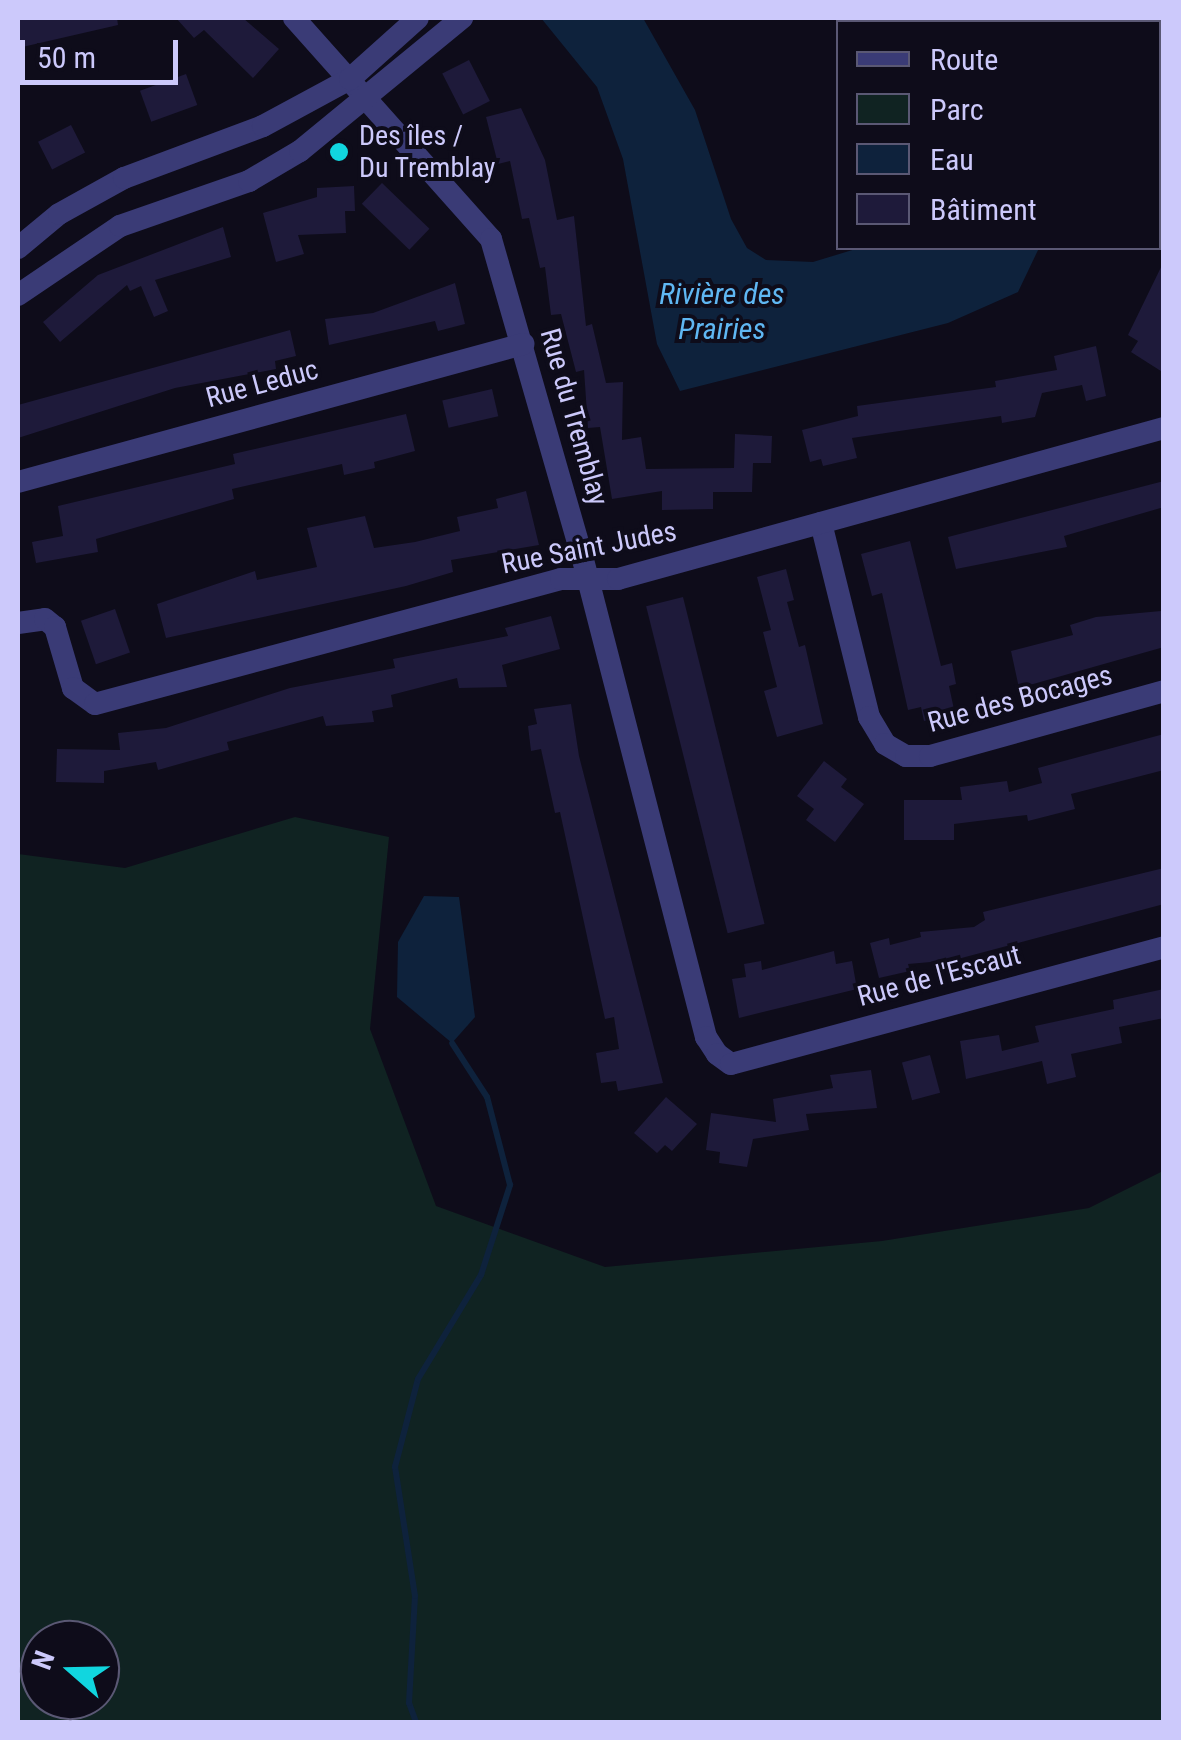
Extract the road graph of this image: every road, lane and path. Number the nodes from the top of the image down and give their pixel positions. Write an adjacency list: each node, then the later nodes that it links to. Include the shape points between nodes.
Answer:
1 (294, 18): 4 (street, Rue du Tremblay)
2 (418, 18): 4 (street)
3 (462, 18): 5 (street)
4 (350, 79): 5 (street, Rue du Tremblay); 6 (street, via 263,126 124,178 58,214)
5 (368, 98): 7 (street, via 249,181 120,226 68,254); 8 (street, Rue du Tremblay, via 485,227)
6 (18, 248)
7 (18, 295)
8 (523, 344): 10 (street, Rue Leduc); 12 (street, Rue du Tremblay)
9 (1164, 428): 11 (street, Rue Saint Judes)
10 (18, 482)
11 (822, 524): 12 (street, Rue Saint Judes, via 618,579); 14 (street, Rue des Bocages, via 870,717 885,744 906,756 930,756)
12 (588, 579): 13 (street, Rue Saint Judes, via 561,578 96,704 74,688 56,627 45,619); 16 (street, Rue du Tremblay, via 706,1036)
13 (18, 624)
14 (1164, 691)
15 (1164, 947): 16 (street, Rue de l'Escaut)
16 (731, 1064)

